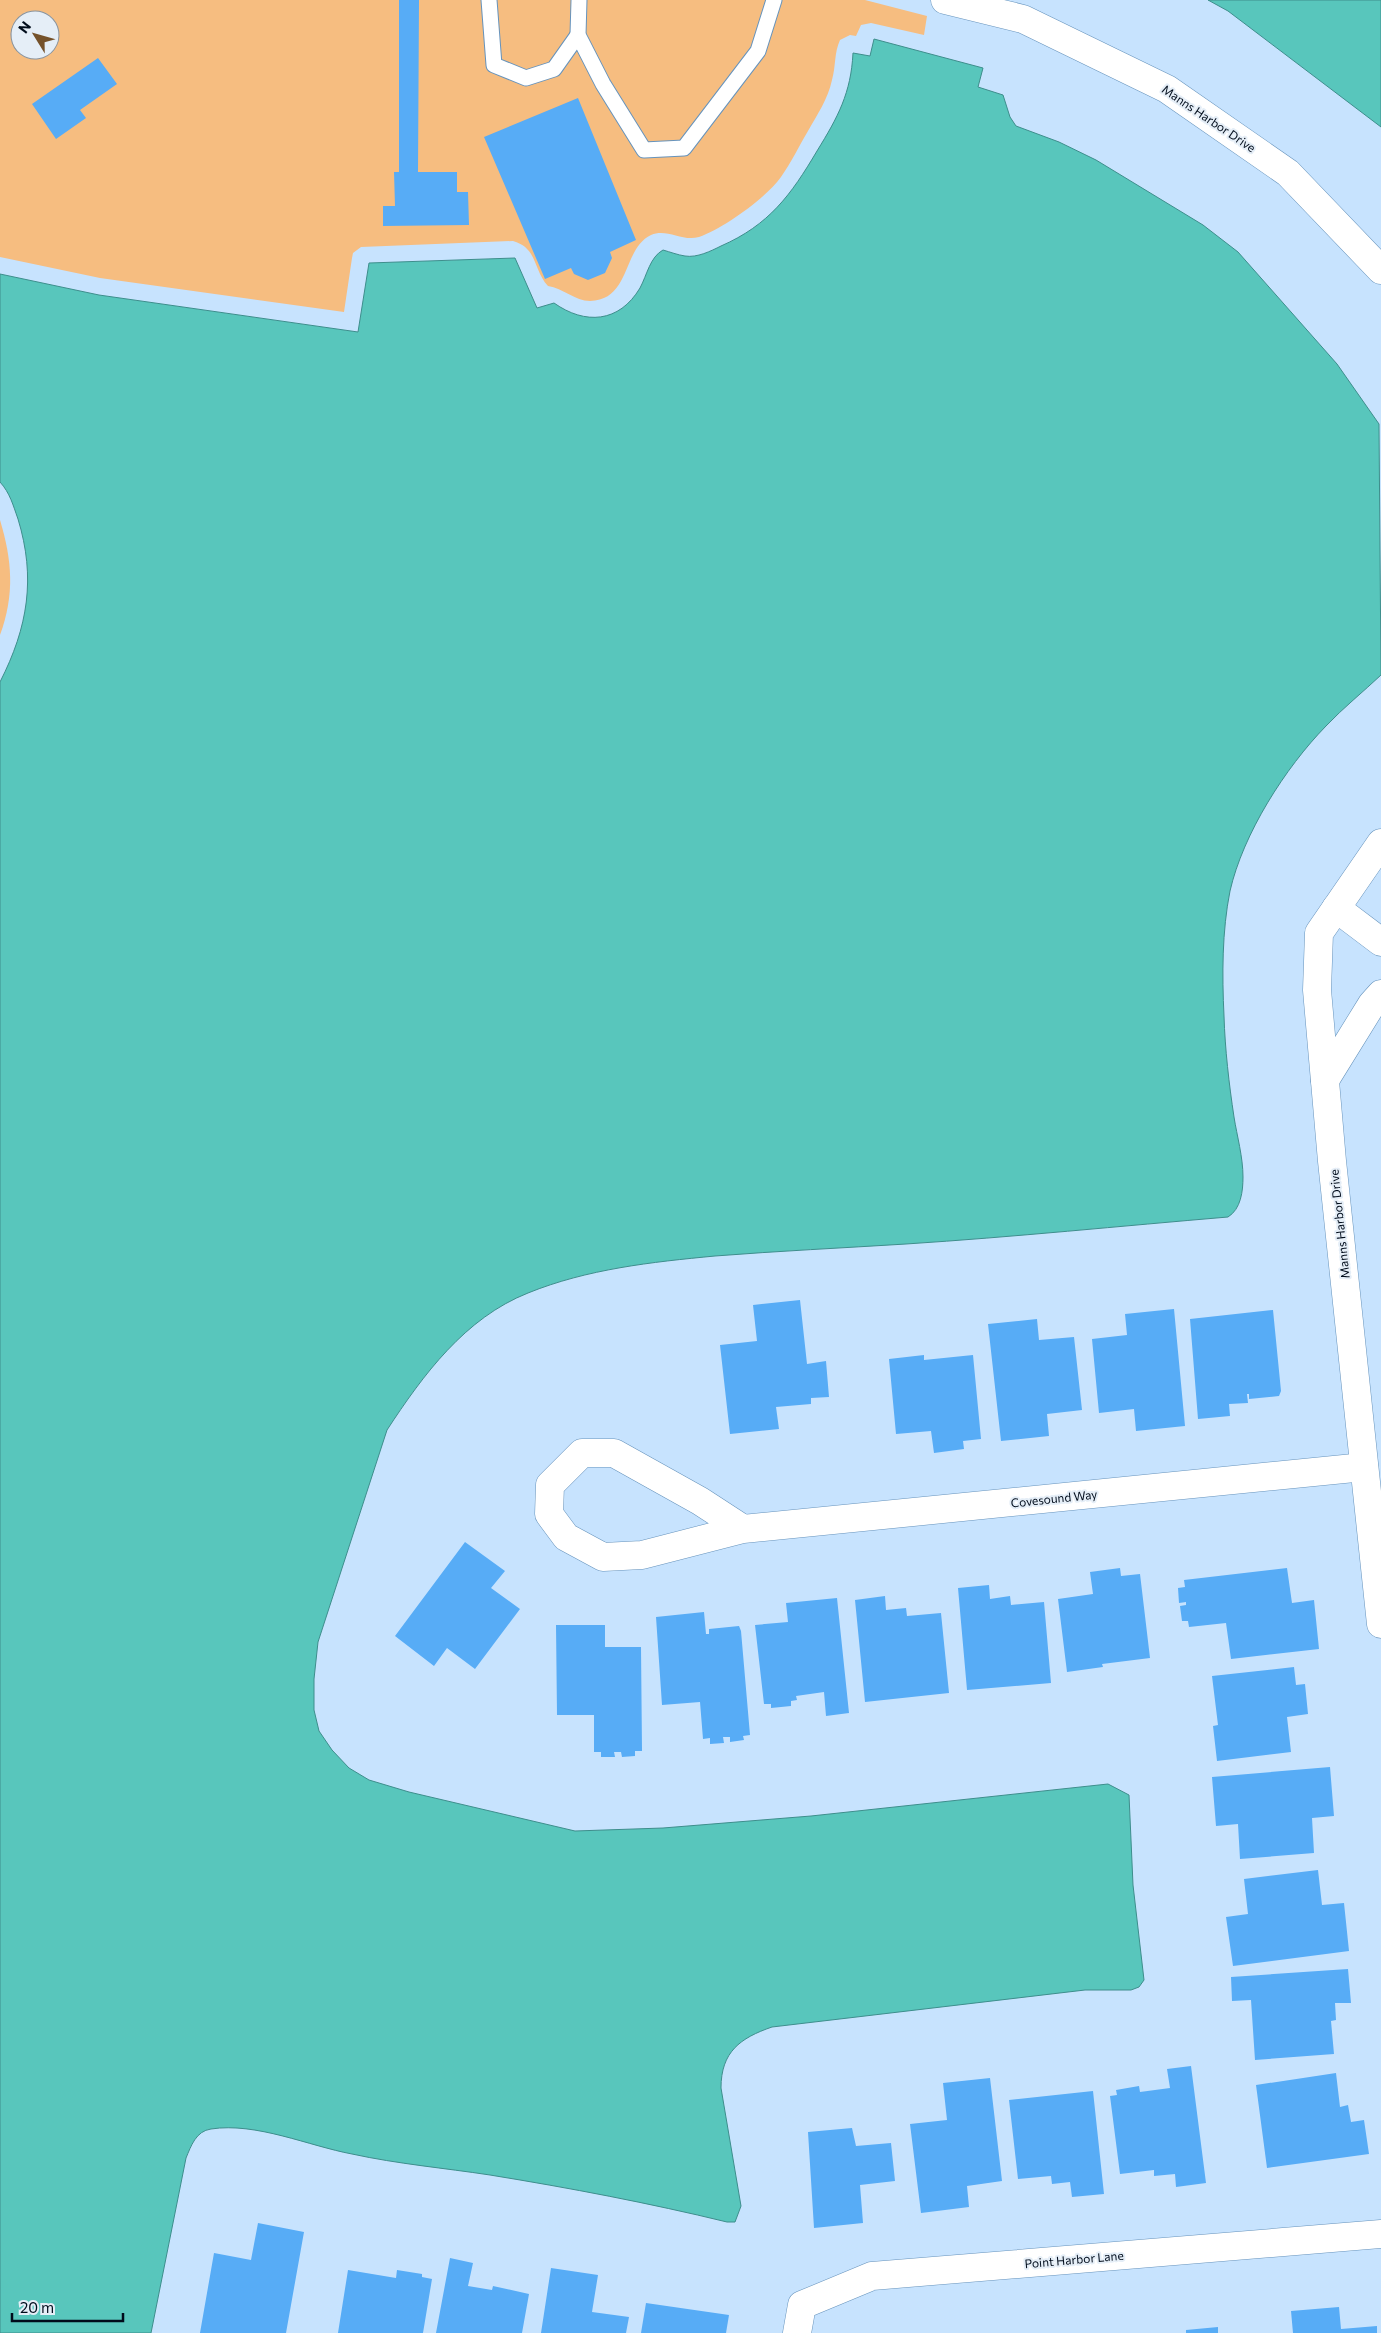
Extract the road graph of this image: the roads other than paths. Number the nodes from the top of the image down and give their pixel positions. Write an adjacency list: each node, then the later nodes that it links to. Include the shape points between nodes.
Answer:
1 (489, 0): 5 (lane, via 494,65 526,78 554,69)
2 (579, 0): 5 (lane)
3 (774, 0): 5 (lane, via 758,51 684,148 644,150 603,84)
4 (945, 0): 6 (street, Manns Harbor Drive, via 1023,19 1168,89 1288,173)
5 (578, 35)
6 (1381, 270)
7 (1381, 843): 8 (street, Manns Harbor Drive)
8 (1336, 908): 9 (street); 11 (street, Manns Harbor Drive, via 1319,933 1317,990)
9 (1381, 942)
10 (1381, 994): 11 (street)
11 (1325, 1080): 12 (street, Manns Harbor Drive)
12 (1364, 1467): 13 (street, Covesound Way); 14 (street, Manns Harbor Drive)
13 (743, 1529): 13 (street, Covesound Way, via 614,1453 582,1453 550,1485 548,1514 566,1537 603,1557 642,1555)
14 (1381, 1624)
15 (1381, 2234): 16 (street, Point Harbor Lane, via 872,2276 802,2305)
16 (797, 2333)

